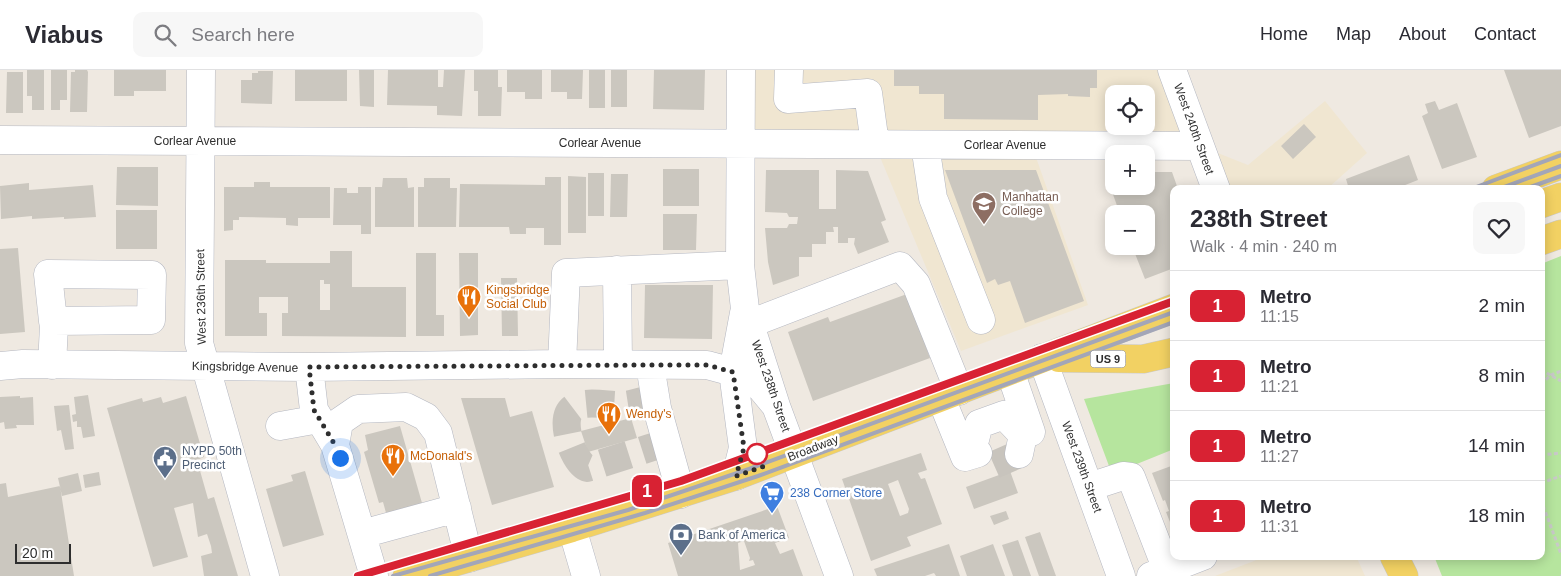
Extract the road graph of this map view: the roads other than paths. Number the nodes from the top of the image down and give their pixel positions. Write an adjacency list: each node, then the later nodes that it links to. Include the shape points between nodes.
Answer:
1 (201, 70): 7 (street, West 236th Street)
2 (741, 70): 8 (street, West 238th Street)
3 (788, 70): 5 (street, via 788,98)
4 (1172, 70): 11 (street, West 240th Street)
5 (868, 82): 9 (street)
6 (0, 140): 7 (street, Corlear Avenue)
7 (201, 141): 8 (street, Corlear Avenue); 32 (street, West 236th Street, via 200,342)
8 (741, 144): 9 (street, Corlear Avenue); 19 (street, West 238th Street)
9 (875, 144): 10 (street, Corlear Avenue)
10 (926, 145): 11 (street, Corlear Avenue); 23 (street, via 933,198)
11 (1200, 146): 13 (street, West 240th Street)
12 (1561, 165): 14 (main road)
13 (1215, 185)
14 (1507, 185)
15 (1561, 197): 16 (main road)
16 (1545, 203)
17 (1561, 234): 18 (main road)
18 (1545, 240)
19 (740, 265): 20 (street); 22 (street, West 238th Street)
20 (616, 270): 27 (street, via 566,272); 28 (street)
21 (1170, 310): 26 (main road, Broadway / US 9)
22 (747, 316): 35 (street, West 238th Street); 36 (street, via 900,266 916,284); 37 (street, West 238th Street)
23 (981, 320)
24 (53, 321): 29 (street)
25 (1170, 353): 26 (main road, Broadway / US 9, via 1143,359)
26 (1042, 358): 34 (main road, Broadway / US 9); 39 (street, West 239th Street)
27 (562, 364): 28 (street, Kingsbridge Avenue); 33 (street, Kingsbridge Avenue)
28 (618, 364): 30 (street, Kingsbridge Avenue)
29 (52, 365): 31 (street, Kingsbridge Avenue); 32 (street, Kingsbridge Avenue)
30 (650, 365): 35 (street, Kingsbridge Avenue, via 707,365); 46 (street, via 659,417)
31 (0, 366)
32 (206, 366): 33 (street, Kingsbridge Avenue); 54 (street, West 236th Street)
33 (309, 367): 38 (street, via 314,410)
34 (1010, 371): 36 (main road, Broadway / US 9); 41 (street)
35 (733, 372): 37 (street, Kingsbridge Avenue, via 757,383); 44 (street, West 238th Street, via 744,448)
36 (950, 394): 41 (street, via 965,458 984,456 979,424 1004,415); 43 (main road, Broadway / US 9)
37 (776, 406): 43 (street, West 238th Street)
38 (319, 418): 40 (street); 42 (street)
39 (1064, 419): 41 (street); 45 (street, West 239th Street)
40 (280, 426)
41 (1022, 440)
42 (335, 445): 47 (street, via 339,422 358,409 406,407 426,417 438,433); 49 (street)
43 (794, 455): 44 (main road, Broadway / US 9); 58 (street, West 238th Street)
44 (736, 476): 46 (main road, Broadway / US 9)
45 (1089, 487): 53 (street, via 1123,476 1132,477); 59 (street, West 239th Street)
46 (681, 494): 48 (main road, Broadway / US 9)
47 (457, 508): 49 (street); 50 (street)
48 (572, 528): 50 (main road, Broadway / US 9); 57 (street)
49 (362, 534): 55 (street)
50 (469, 558): 56 (main road, Broadway / US 9)
51 (1193, 560): 53 (street)
52 (1396, 560): 60 (main road)
53 (1159, 573)
54 (265, 576)
55 (374, 576)
56 (407, 576)
57 (586, 576)
58 (840, 576)
59 (1121, 576)
60 (1404, 576)

